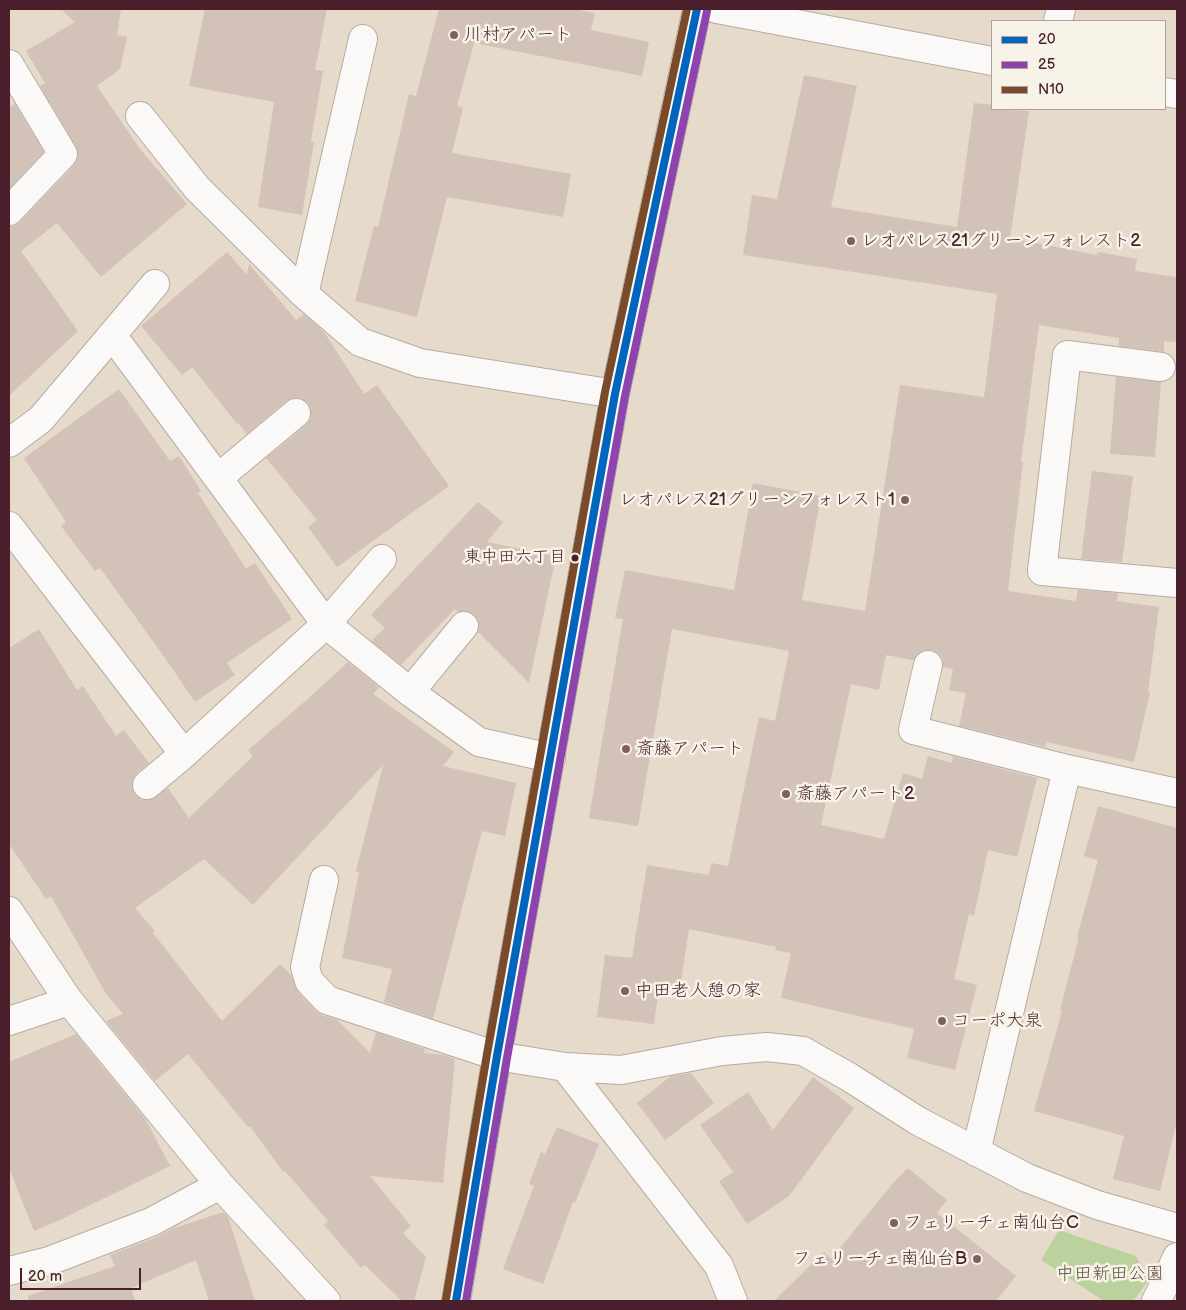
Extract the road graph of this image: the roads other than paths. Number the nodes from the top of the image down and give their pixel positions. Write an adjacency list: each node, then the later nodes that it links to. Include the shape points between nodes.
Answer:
1 (697, 9): 12 (street)
2 (717, 9): 4 (street)
3 (363, 39): 9 (street)
4 (991, 61)
5 (9, 64): 7 (street, via 63,154)
6 (140, 116): 9 (street, via 197,188)
7 (9, 211)
8 (154, 284): 10 (street)
9 (304, 294): 12 (street, via 360,342 420,363)
10 (112, 335): 14 (street, via 41,419); 15 (street)
11 (1161, 367): 18 (street, via 1066,355 1042,571)
12 (614, 394): 24 (street)
13 (296, 413): 15 (street)
14 (9, 443)
15 (218, 478): 19 (street)
16 (9, 526): 23 (street)
17 (382, 558): 19 (street)
18 (1177, 583)
19 (326, 624): 22 (street); 23 (street)
20 (464, 626): 22 (street)
21 (928, 665): 25 (street, via 913,730)
22 (410, 692): 24 (street, via 479,742)
23 (184, 754): 26 (street)
24 (551, 758): 32 (street)
25 (1067, 769): 27 (street); 34 (street)
26 (147, 785)
27 (1177, 793)
28 (324, 880): 32 (street, via 305,967 309,981 327,1000)
29 (9, 911): 30 (street)
30 (69, 1001): 31 (street); 35 (street)
31 (9, 1021)
32 (497, 1056): 33 (street); 40 (street)
33 (564, 1067): 34 (street, via 621,1070 722,1051 767,1047 803,1051); 41 (street, via 720,1266)
34 (976, 1152): 36 (street, via 1027,1178 1097,1205)
35 (220, 1185): 38 (street, via 151,1222 49,1262); 39 (street)
36 (1177, 1228)
37 (1177, 1257): 42 (street)
38 (9, 1271)
39 (326, 1301)
40 (456, 1301)
41 (732, 1301)
42 (1156, 1301)

